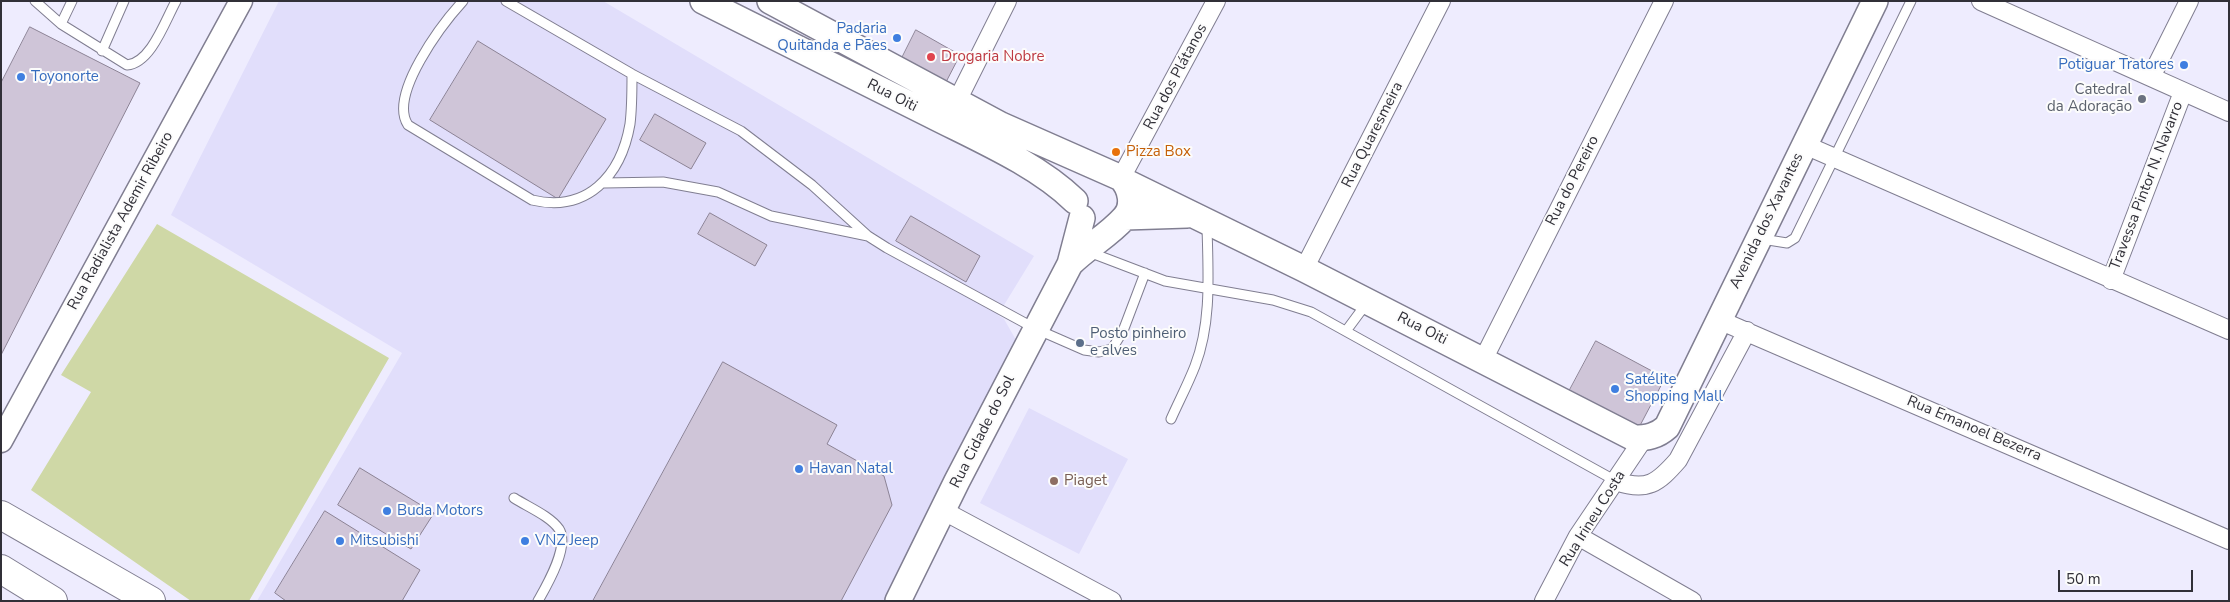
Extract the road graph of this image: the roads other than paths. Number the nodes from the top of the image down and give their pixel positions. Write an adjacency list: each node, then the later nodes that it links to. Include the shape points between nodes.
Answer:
1 (35, 1): 18 (lane)
2 (72, 1): 18 (lane)
3 (124, 1): 19 (lane)
4 (176, 1): 19 (lane, via 147,55 137,64 127,65)
5 (241, 1): 48 (street, Rua Radialista Ademir Ribeiro)
6 (463, 1): 28 (lane, via 427,50 408,86 402,108 408,125 532,200 550,204 578,201)
7 (506, 1): 20 (lane)
8 (703, 1): 29 (main road, Rua Oiti, via 1027,166 1050,181)
9 (1007, 1): 23 (street)
10 (1216, 1): 27 (street, Rua dos Plátanos)
11 (1441, 1): 35 (street, Rua Quaresmeira)
12 (1664, 1): 45 (street, Rua do Pereiro)
13 (1875, 1): 25 (main road, Avenida dos Xavantes)
14 (1910, 1): 26 (lane)
15 (1981, 1): 21 (street)
16 (2189, 1): 21 (street)
17 (779, 3): 23 (main road, Rua Oiti)
18 (60, 24): 19 (lane)
19 (102, 51)
20 (632, 74): 28 (lane, via 630,125); 32 (lane, via 741,130 812,185)
21 (2152, 77): 22 (street)
22 (2183, 92): 24 (street); 37 (street, Travessa Pintor N. Navarro)
23 (957, 101): 27 (main road, Rua Oiti)
24 (2229, 112)
25 (1804, 145): 26 (street); 33 (main road, Avenida dos Xavantes)
26 (1833, 157): 33 (lane, via 1795,238 1787,243); 37 (street)
27 (1116, 177): 29 (main road, via 1089,175 1078,186); 30 (main road, Rua Oiti); 31 (main road, via 1130,196)
28 (604, 183): 32 (lane, via 663,182 718,192 771,216)
29 (1079, 209): 31 (main road, via 1092,225 1105,227); 34 (main road, Rua Cidade do Sol)
30 (1199, 219): 31 (main road, Rua Oiti); 35 (main road, Rua Oiti); 38 (lane)
31 (1121, 220): 34 (main road, Rua Cidade do Sol)
32 (868, 236): 41 (lane)
33 (1759, 238): 40 (main road, Avenida dos Xavantes)
34 (1077, 257): 36 (lane); 41 (main road, Rua Cidade do Sol)
35 (1304, 270): 39 (main road, Rua Oiti)
36 (1145, 273): 38 (lane, via 1165,281); 41 (lane, via 1123,331 1112,349 1099,352 1084,350)
37 (2111, 280): 42 (street)
38 (1208, 288): 43 (lane, via 1273,300 1311,312); 46 (lane, via 1195,366)
39 (1368, 302): 43 (lane); 45 (main road, Rua Oiti)
40 (1719, 320): 44 (street, Rua Emanoel Bezerra); 47 (main road, Avenida dos Xavantes, via 1667,427)
41 (1036, 329): 51 (main road, Rua Cidade do Sol)
42 (2229, 330)
43 (1346, 331): 49 (lane)
44 (1747, 331): 49 (street, via 1678,460 1664,476 1645,486 1633,487); 54 (street, Rua Emanoel Bezerra)
45 (1483, 360): 47 (main road, Rua Oiti, via 1634,438)
46 (1171, 419)
47 (1649, 437): 49 (street, Rua Irineu Costa)
48 (1, 441)
49 (1616, 480): 53 (street, Rua Irineu Costa)
50 (514, 498): 58 (lane, via 549,520 559,528 562,536 552,577)
51 (942, 510): 59 (main road, Rua Cidade do Sol); 60 (street)
52 (1, 515): 57 (main road)
53 (1578, 536): 61 (street, Rua Irineu Costa); 62 (street)
54 (2229, 540)
55 (1, 569): 56 (main road)
56 (53, 601)
57 (151, 601)
58 (538, 601)
59 (898, 601)
60 (1112, 601)
61 (1544, 601)
62 (1692, 601)

